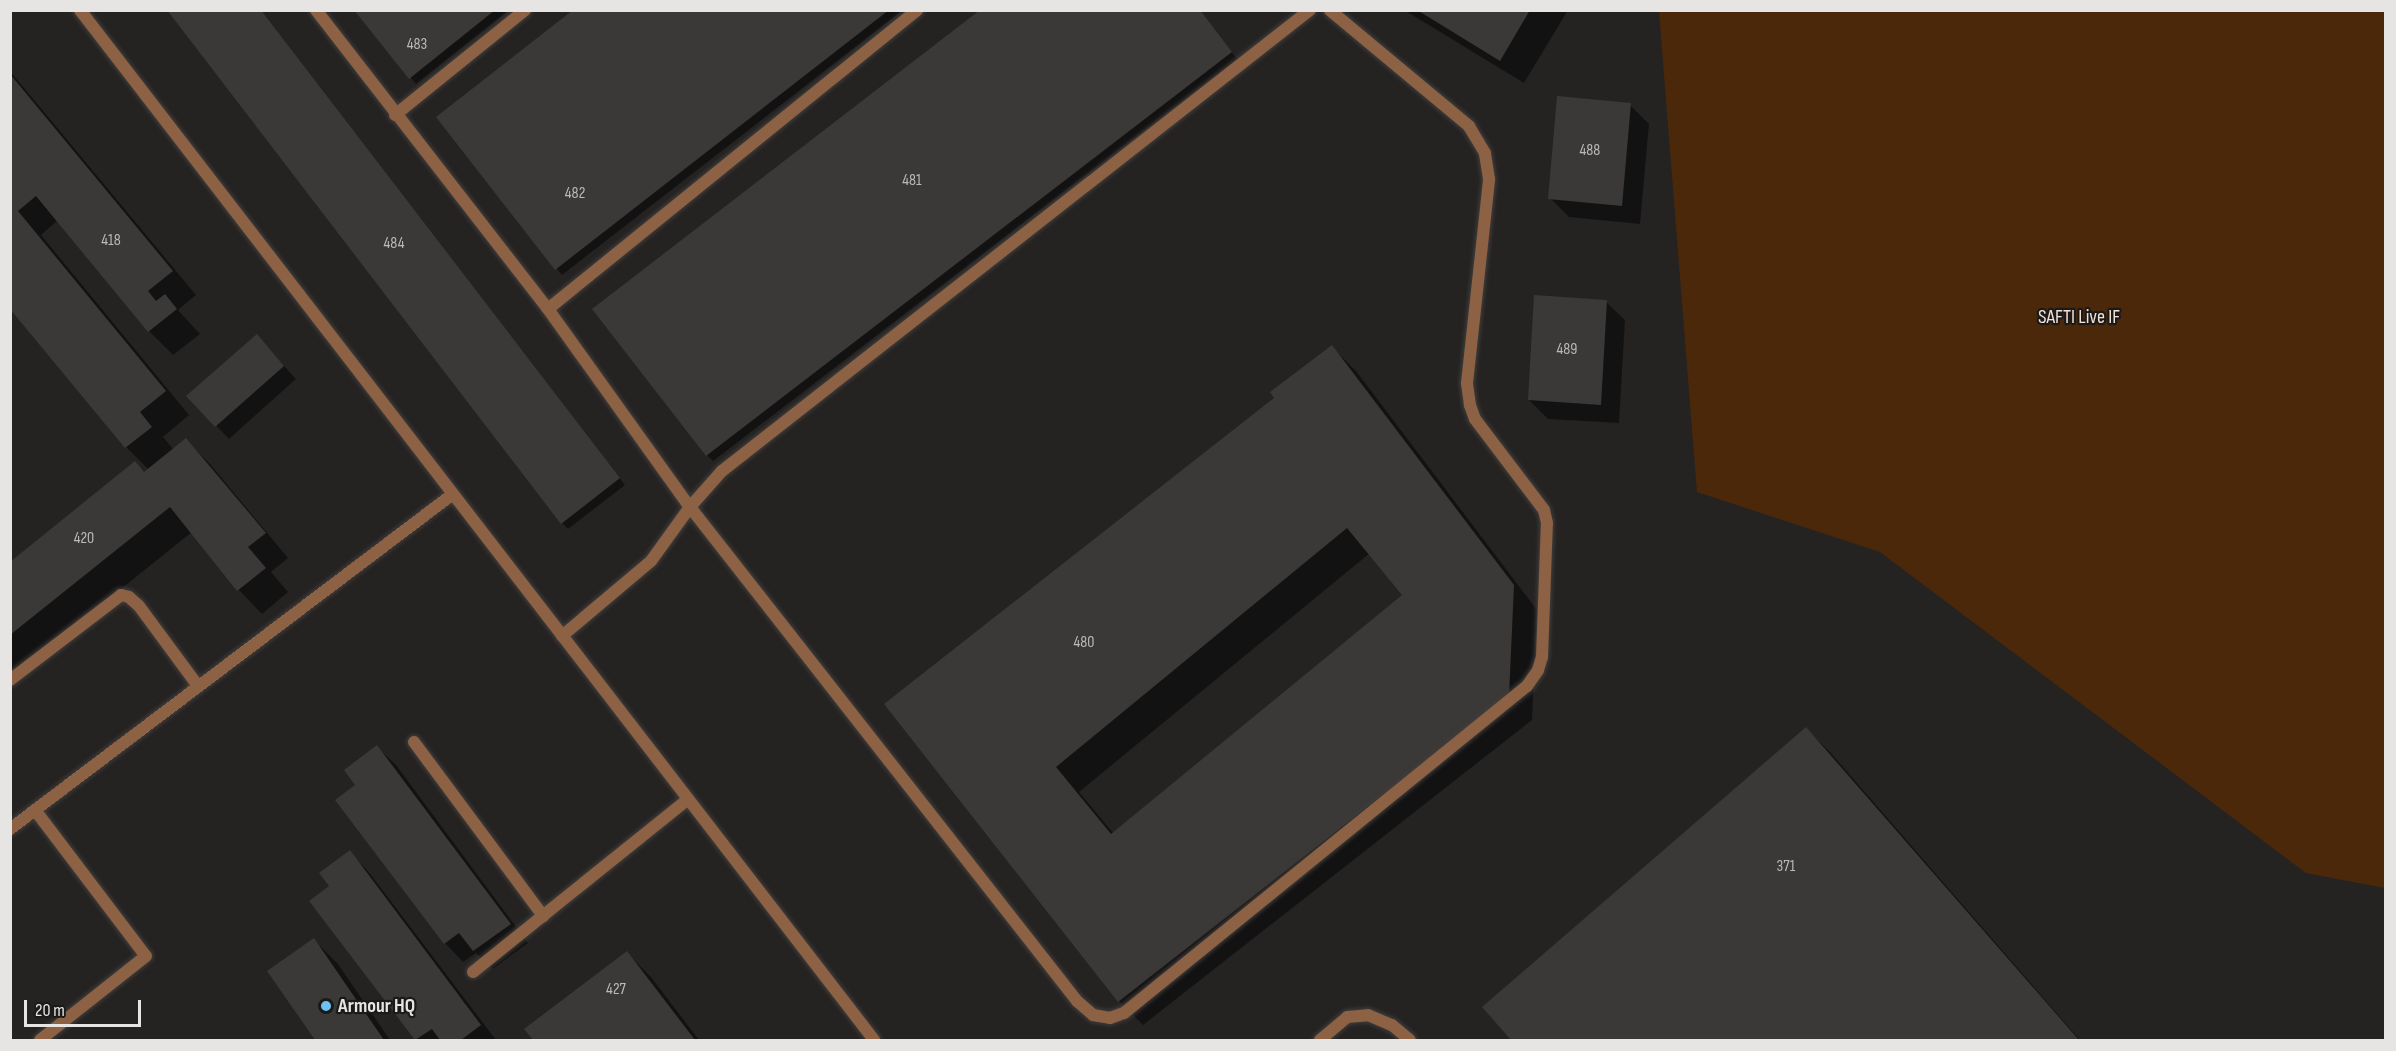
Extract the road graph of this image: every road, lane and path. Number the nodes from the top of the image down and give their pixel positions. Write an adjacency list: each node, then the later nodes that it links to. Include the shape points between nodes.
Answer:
1 (80, 10): 9 (lane)
2 (316, 10): 7 (lane)
3 (525, 10): 7 (lane)
4 (917, 10): 8 (lane)
5 (1310, 10): 10 (lane, via 723,471)
6 (1330, 10): 10 (lane, via 1469,126 1485,153 1489,179 1467,383 1475,419 1544,510 1547,523 1542,657 1527,686 1124,1013 1110,1018 1093,1015 1077,1000)
7 (395, 115): 8 (lane)
8 (548, 309): 10 (lane)
9 (453, 494): 11 (lane); 13 (lane)
10 (690, 507): 11 (lane, via 651,561)
11 (562, 636): 15 (lane)
12 (10, 680): 13 (lane, via 121,595 139,606)
13 (198, 686): 16 (lane)
14 (414, 742): 18 (lane)
15 (688, 799): 18 (lane); 21 (lane)
16 (35, 810): 17 (lane); 20 (lane, via 146,956)
17 (10, 829)
18 (543, 916): 19 (lane)
19 (473, 972)
20 (40, 1041)
21 (873, 1041)
22 (1320, 1041): 23 (lane, via 1347,1017 1368,1015 1392,1025)
23 (1410, 1041)

